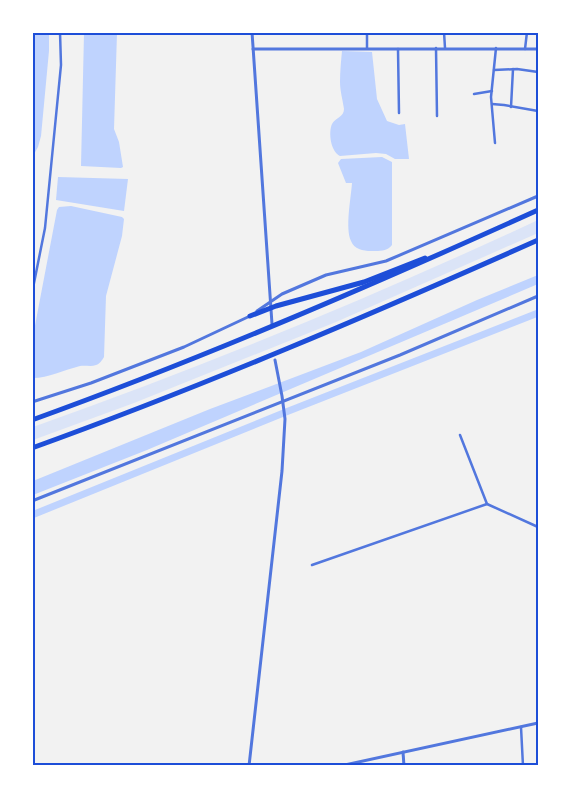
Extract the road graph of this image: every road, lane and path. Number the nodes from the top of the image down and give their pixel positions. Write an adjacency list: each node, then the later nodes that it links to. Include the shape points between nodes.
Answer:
1 (60, 32): 29 (street, via 61,65 45,228)
2 (252, 32): 10 (street)
3 (367, 32): 11 (street)
4 (444, 32): 7 (street)
5 (527, 32): 9 (street)
6 (436, 48): 7 (street); 12 (street); 23 (street)
7 (445, 48): 8 (street)
8 (496, 48): 9 (street); 15 (street)
9 (525, 48): 13 (street)
10 (253, 49): 11 (street); 31 (street)
11 (367, 49): 12 (street)
12 (398, 49): 22 (street)
13 (538, 49)
14 (514, 69): 15 (street); 16 (street); 20 (street)
15 (494, 70): 17 (street)
16 (538, 72)
17 (492, 91): 18 (street); 19 (street)
18 (474, 94)
19 (492, 104): 20 (street); 24 (street)
20 (511, 106): 21 (street)
21 (538, 111)
22 (399, 113)
23 (437, 116)
24 (496, 143)
25 (538, 196): 31 (street, via 386,261 326,275 282,294)
26 (538, 210): 27 (highway)
27 (484, 235): 31 (highway, via 364,282); 37 (highway, via 208,354)
28 (538, 240): 39 (highway, via 218,378)
29 (32, 293)
30 (538, 296): 35 (street)
31 (271, 305): 32 (highway); 33 (street)
32 (250, 316): 36 (street, via 184,347)
33 (272, 324)
34 (275, 360): 35 (street)
35 (283, 401): 40 (street); 49 (street, via 282,471)
36 (32, 402)
37 (32, 420)
38 (460, 435): 41 (street)
39 (32, 448)
40 (32, 501)
41 (487, 504): 42 (street); 43 (street)
42 (538, 527)
43 (312, 565)
44 (538, 724): 45 (street)
45 (521, 727): 46 (street); 53 (street)
46 (403, 752): 47 (street); 52 (street)
47 (369, 759): 50 (street); 51 (street)
48 (538, 764): 54 (street)
49 (250, 766)
50 (340, 766)
51 (370, 766)
52 (404, 766)
53 (523, 766)
54 (532, 766)

